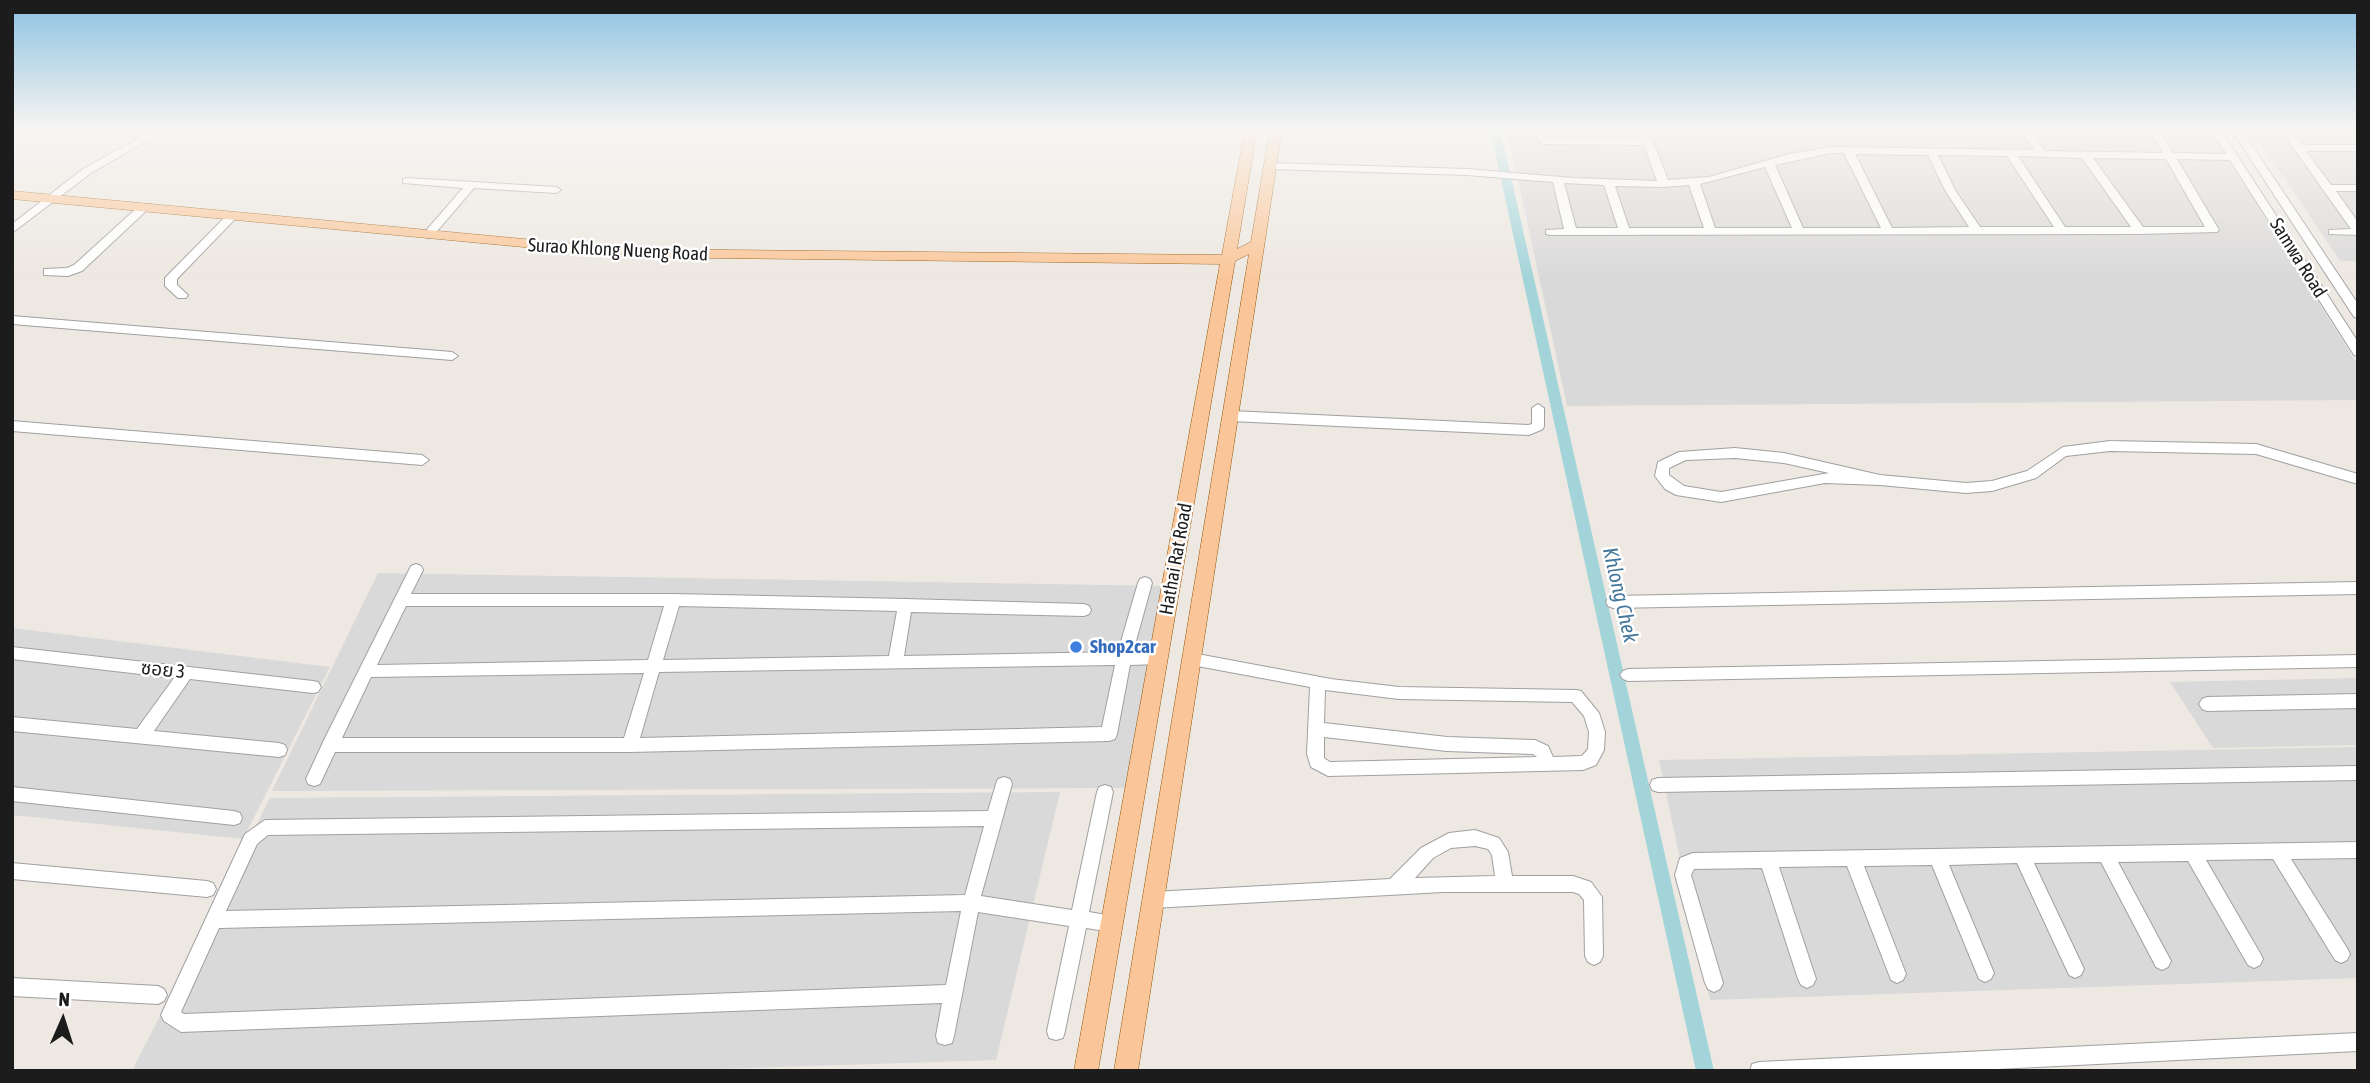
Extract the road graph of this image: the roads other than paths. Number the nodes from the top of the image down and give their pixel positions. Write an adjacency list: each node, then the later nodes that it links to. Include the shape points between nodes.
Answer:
1 (76, 180): 26 (street)
2 (1241, 180): 43 (main road, Hathai Rat Road)
3 (1268, 180): 42 (main road, Hathai Rat Road)
4 (1513, 180): 17 (street)
5 (1662, 180): 20 (street)
6 (1708, 180): 19 (street)
7 (1776, 180): 37 (street)
8 (1863, 180): 38 (street)
9 (1945, 180): 30 (street)
10 (2028, 180): 31 (street)
11 (2103, 180): 32 (street)
12 (2184, 180): 32 (street, via 2213,230)
13 (2248, 180): 49 (street, Samwa Road)
14 (2269, 180): 47 (street, Samwa Road)
15 (2322, 180): 22 (street)
16 (407, 181): 21 (street)
17 (1558, 181): 18 (street); 35 (street)
18 (1608, 182): 20 (street); 40 (street)
19 (1694, 183): 20 (street); 36 (street)
20 (1664, 184)
21 (471, 185): 24 (street); 41 (street)
22 (2328, 188): 23 (street); 33 (street)
23 (2358, 188)
24 (556, 190)
25 (12, 195): 26 (main road, Surao Khlong Nueng Road)
26 (50, 200): 27 (main road, Surao Khlong Nueng Road); 29 (street)
27 (143, 208): 28 (main road, Surao Khlong Nueng Road); 44 (street, via 78,268)
28 (232, 216): 41 (main road, Surao Khlong Nueng Road); 46 (street, via 172,278 171,286)
29 (12, 230)
30 (1977, 231): 31 (street); 38 (street)
31 (2062, 231): 32 (street)
32 (2140, 231)
33 (2358, 231): 39 (street)
34 (1550, 232): 35 (street)
35 (1571, 232): 40 (street)
36 (1711, 232): 37 (street); 40 (street)
37 (1799, 232): 38 (street)
38 (1889, 232)
39 (2333, 232)
40 (1625, 233)
41 (428, 235): 43 (main road, Surao Khlong Nueng Road, via 678,255)
42 (1258, 244): 43 (main road); 45 (main road, Hathai Rat Road)
43 (1226, 260): 45 (main road); 67 (main road, Hathai Rat Road)
44 (48, 272)
45 (1253, 280): 52 (main road, Hathai Rat Road)
46 (182, 295)
47 (2358, 314)
48 (12, 320): 50 (street)
49 (2358, 352)
50 (452, 356)
51 (1538, 408): 52 (street, via 1538,426 1529,430)
52 (1231, 416): 68 (main road, Hathai Rat Road)
53 (12, 426): 54 (street)
54 (422, 460)
55 (2358, 479): 56 (street, via 2256,449 2110,446 2063,452 2031,475 1992,486)
56 (1880, 480): 56 (street, via 1816,464 1735,453 1684,455 1663,465 1662,476 1681,491 1721,497 1825,478)
57 (416, 570): 60 (street)
58 (1145, 583): 66 (street)
59 (2358, 588): 62 (street)
60 (401, 600): 61 (street); 72 (street)
61 (673, 600): 63 (street); 71 (street)
62 (1613, 602)
63 (905, 605): 64 (street); 70 (street)
64 (1084, 610)
65 (12, 653): 73 (street, ซอย 3)
66 (1124, 658): 67 (street); 70 (street); 83 (street, via 1109,734)
67 (1159, 658): 110 (main road, Hathai Rat Road)
68 (1192, 659): 75 (street); 106 (main road, Hathai Rat Road)
69 (2358, 661): 74 (street)
70 (896, 662): 71 (street)
71 (653, 668): 72 (street); 83 (street)
72 (366, 671): 82 (street)
73 (186, 673): 76 (street, ซอย 3); 81 (street)
74 (1628, 674)
75 (1318, 683): 80 (street); 85 (street, via 1399,693 1576,696 1591,713 1597,732 1595,750 1583,763)
76 (313, 687)
77 (2358, 701): 78 (street)
78 (2207, 705)
79 (12, 724): 81 (street)
80 (1315, 729): 85 (street, via 1447,744 1535,747); 85 (street, via 1317,762 1328,769)
81 (141, 737): 84 (street)
82 (330, 745): 83 (street); 87 (street)
83 (630, 745)
84 (279, 750)
85 (1549, 765)
86 (2358, 773): 89 (street)
87 (313, 779)
88 (1004, 784): 93 (street)
89 (1658, 785)
90 (1105, 792): 108 (street)
91 (12, 794): 92 (street)
92 (234, 818)
93 (993, 818): 107 (street); 109 (street, via 275,826 251,839)
94 (2358, 850): 95 (street)
95 (2277, 851): 96 (street); 111 (street)
96 (2192, 852): 97 (street); 113 (street)
97 (2105, 853): 98 (street); 114 (street)
98 (2021, 855): 99 (street); 115 (street)
99 (1937, 856): 100 (street); 116 (street)
100 (1852, 858): 101 (street); 117 (street)
101 (1768, 860): 118 (street); 119 (street, via 1693,862 1684,868)
102 (12, 871): 105 (street)
103 (1505, 883): 104 (street); 104 (street, via 1500,852 1493,843 1475,838 1449,841 1427,853); 112 (street, via 1585,888 1595,908)
104 (1396, 885): 106 (street)
105 (207, 889)
106 (1153, 900): 127 (main road, Hathai Rat Road)
107 (971, 903): 108 (street); 109 (street); 121 (street)
108 (1078, 919): 110 (street); 123 (street)
109 (213, 920): 121 (street, via 170,1010 181,1023)
110 (1112, 924): 126 (main road, Hathai Rat Road)
111 (2341, 954)
112 (1594, 956)
113 (2254, 959)
114 (2162, 961)
115 (2075, 969)
116 (1985, 973)
117 (1897, 974)
118 (1807, 979)
119 (1714, 983)
120 (12, 987): 122 (street)
121 (951, 994): 124 (street)
122 (158, 995)
123 (1056, 1031)
124 (945, 1036)
125 (2358, 1042): 128 (street)
126 (1086, 1071)
127 (1126, 1071)
128 (1759, 1071)

